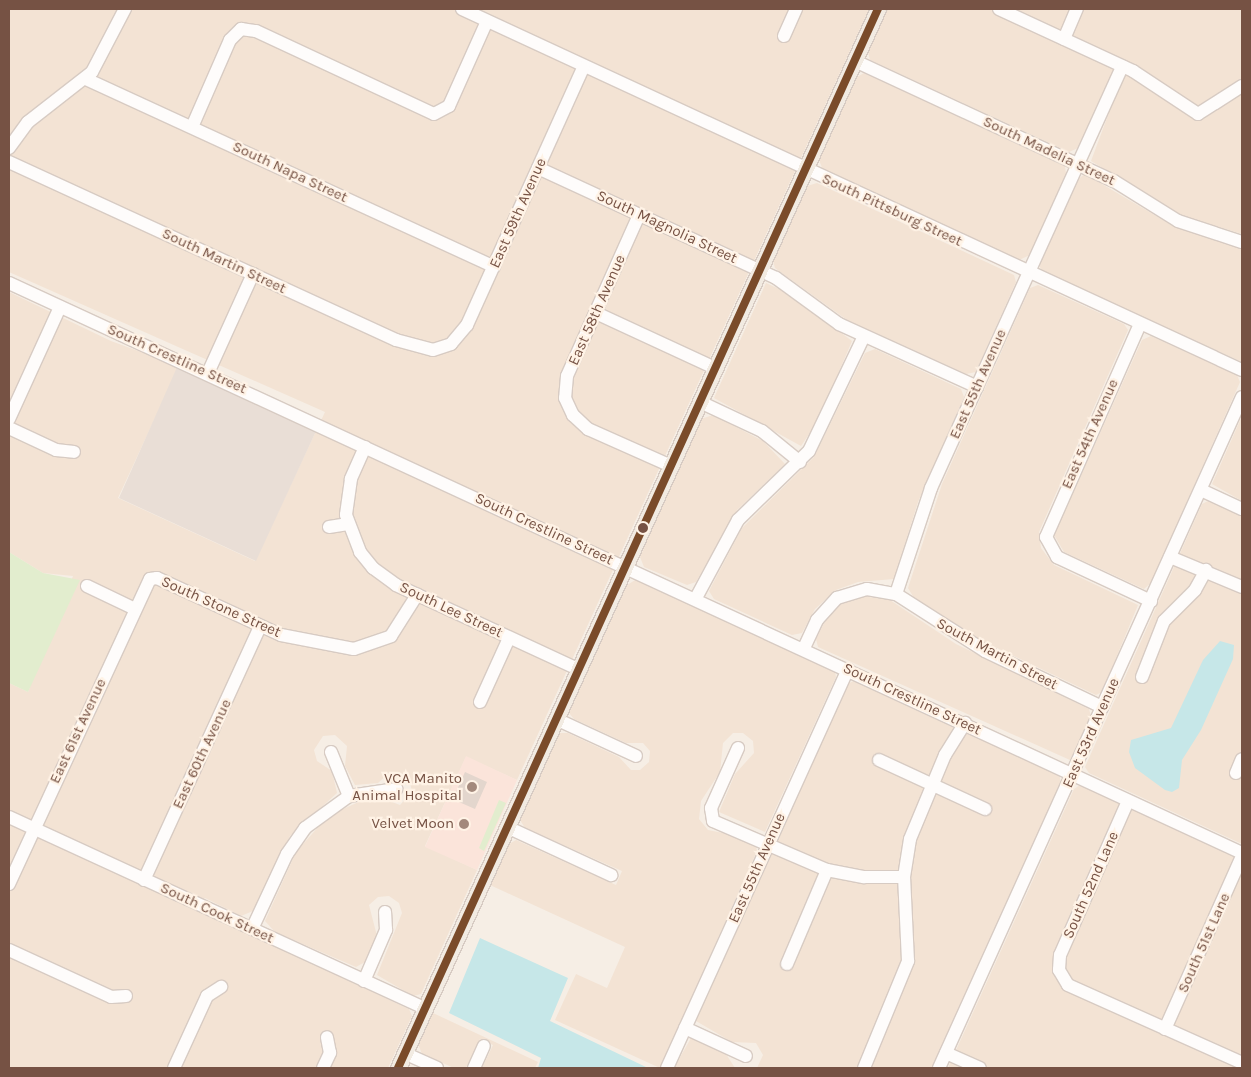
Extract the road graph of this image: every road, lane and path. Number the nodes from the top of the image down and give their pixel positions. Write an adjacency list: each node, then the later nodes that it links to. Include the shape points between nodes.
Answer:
1 (124, 9): 13 (street, via 102,58)
2 (462, 9): 7 (street, South Pittsburg Street)
3 (796, 9): 8 (street)
4 (878, 9): 10 (main road)
5 (999, 9): 9 (street)
6 (1077, 9): 9 (street)
7 (487, 21): 12 (street, South Pittsburg Street); 15 (street, via 448,106 439,113 423,112 256,31 241,29 230,40)
8 (784, 36)
9 (1064, 39): 11 (street)
10 (855, 61): 18 (street, South Madelia Street); 20 (main road)
11 (1122, 66): 14 (street, via 1198,114); 18 (street, East 55th Avenue)
12 (583, 68): 19 (street, East 59th Avenue); 20 (street, South Pittsburg Street)
13 (86, 79): 15 (street, South Napa Street); 16 (street, via 28,122)
14 (1242, 86)
15 (192, 127): 23 (street, South Napa Street)
16 (9, 148)
17 (9, 162): 26 (street, South Martin Street)
18 (1078, 164): 22 (street, South Madelia Street, via 1120,184 1178,221); 25 (street, East 55th Avenue)
19 (538, 168): 21 (street, South Magnolia Street); 23 (street, East 59th Avenue)
20 (805, 170): 24 (main road); 25 (street, South Pittsburg Street)
21 (640, 215): 24 (street, South Magnolia Street); 29 (street, East 58th Avenue)
22 (1242, 242)
23 (494, 266): 32 (street, East 59th Avenue, via 463,333)
24 (760, 270): 31 (street, South Magnolia Street, via 787,283 832,320); 33 (main road)
25 (1028, 273): 30 (street, South Pittsburg Street); 36 (street, East 55th Avenue)
26 (253, 274): 32 (street, South Martin Street, via 415,348); 35 (street)
27 (9, 283): 28 (street, South Crestline Street)
28 (60, 306): 35 (street, South Crestline Street); 39 (street)
29 (596, 313): 33 (street); 44 (street, East 58th Avenue, via 567,376 568,407 588,429)
30 (1140, 324): 34 (street, South Pittsburg Street); 58 (street, East 54th Avenue, via 1049,526 1048,545 1064,561)
31 (864, 336): 36 (street, South Magnolia Street); 43 (street, via 826,421)
32 (442, 348)
33 (715, 368): 38 (main road)
34 (1242, 370)
35 (208, 373): 41 (street, South Crestline Street)
36 (977, 387): 55 (street, East 55th Avenue, via 924,505)
37 (1242, 397): 45 (street, East 53rd Avenue)
38 (700, 402): 43 (street, via 762,432); 44 (main road)
39 (9, 419)
40 (9, 428): 42 (street, via 56,450)
41 (365, 447): 47 (street, via 350,486); 50 (street, South Crestline Street)
42 (74, 452)
43 (800, 462): 57 (street, via 738,520)
44 (671, 466): 50 (main road)
45 (1201, 490): 46 (street); 49 (street, East 53rd Avenue)
46 (1242, 509)
47 (348, 524): 48 (street); 56 (street, South Lee Street, via 373,568)
48 (328, 527)
49 (1172, 554): 51 (street); 58 (street, East 53rd Avenue)
50 (625, 566): 57 (street, South Crestline Street); 63 (main road)
51 (1206, 570): 54 (street); 65 (street, via 1195,590 1164,620)
52 (150, 579): 59 (street, East 61st Avenue); 60 (street, South Stone Street, via 157,578)
53 (87, 586): 59 (street)
54 (1242, 587)
55 (896, 594): 62 (street, via 867,589 837,598 820,616); 67 (street, South Martin Street, via 985,651)
56 (417, 595): 60 (street, South Stone Street, via 391,636 374,645 347,648); 61 (street, South Lee Street)
57 (696, 598): 62 (street, South Crestline Street)
58 (1150, 601): 67 (street, East 53rd Avenue)
59 (135, 609): 84 (street, East 61st Avenue)
60 (260, 627): 90 (street, East 60th Avenue)
61 (509, 638): 63 (street, South Lee Street); 66 (street)
62 (804, 648): 64 (street, South Crestline Street)
63 (578, 669): 68 (main road)
64 (848, 669): 69 (street, South Crestline Street); 85 (street, East 55th Avenue)
65 (1142, 677)
66 (480, 702)
67 (1102, 707): 76 (street, East 53rd Avenue)
68 (556, 719): 72 (street); 83 (main road)
69 (961, 721): 76 (street, South Crestline Street); 77 (street)
70 (738, 748): 85 (street, via 710,818)
71 (331, 752): 79 (street)
72 (636, 756)
73 (1242, 759): 75 (street)
74 (879, 760): 77 (street)
75 (1236, 773)
76 (1072, 774): 80 (street, South Crestline Street); 105 (street, East 53rd Avenue)
77 (932, 785): 81 (street); 89 (street, via 910,839)
78 (396, 788): 79 (street)
79 (349, 796): 93 (street, via 323,812 296,839)
80 (1128, 801): 86 (street, South Crestline Street); 101 (street, South 52nd Lane, via 1060,955 1059,970 1068,985)
81 (985, 809)
82 (9, 817): 84 (street, South Cook Street)
83 (507, 827): 88 (street); 99 (main road)
84 (34, 829): 90 (street, South Cook Street); 91 (street, East 61st Avenue)
85 (768, 843): 87 (street); 100 (street, East 55th Avenue)
86 (1242, 855): 101 (street, South 51st Lane)
87 (827, 870): 89 (street, via 864,877); 95 (street)
88 (611, 875)
89 (904, 877): 114 (street, via 910,929 904,977)
90 (144, 880): 93 (street, South Cook Street)
91 (9, 884)
92 (385, 912): 96 (street, via 386,930)
93 (252, 929): 96 (street, South Cook Street)
94 (9, 950): 98 (street, via 111,997)
95 (788, 964)
96 (364, 981): 99 (street, South Cook Street)
97 (221, 987): 108 (street, via 207,996)
98 (126, 996)
99 (425, 1008): 104 (main road)
100 (685, 1028): 106 (street); 113 (street, East 55th Avenue)
101 (1165, 1029): 107 (street)
102 (327, 1037): 109 (street, via 330,1053)
103 (484, 1046): 112 (street)
104 (404, 1053): 110 (main road); 111 (street)
105 (946, 1053): 115 (street, East 53rd Avenue); 116 (street)
106 (746, 1056)
107 (1242, 1063)
108 (174, 1068)
109 (323, 1068)
110 (398, 1068)
111 (437, 1068)
112 (474, 1068)
113 (667, 1068)
114 (864, 1068)
115 (939, 1068)
116 (980, 1068)

